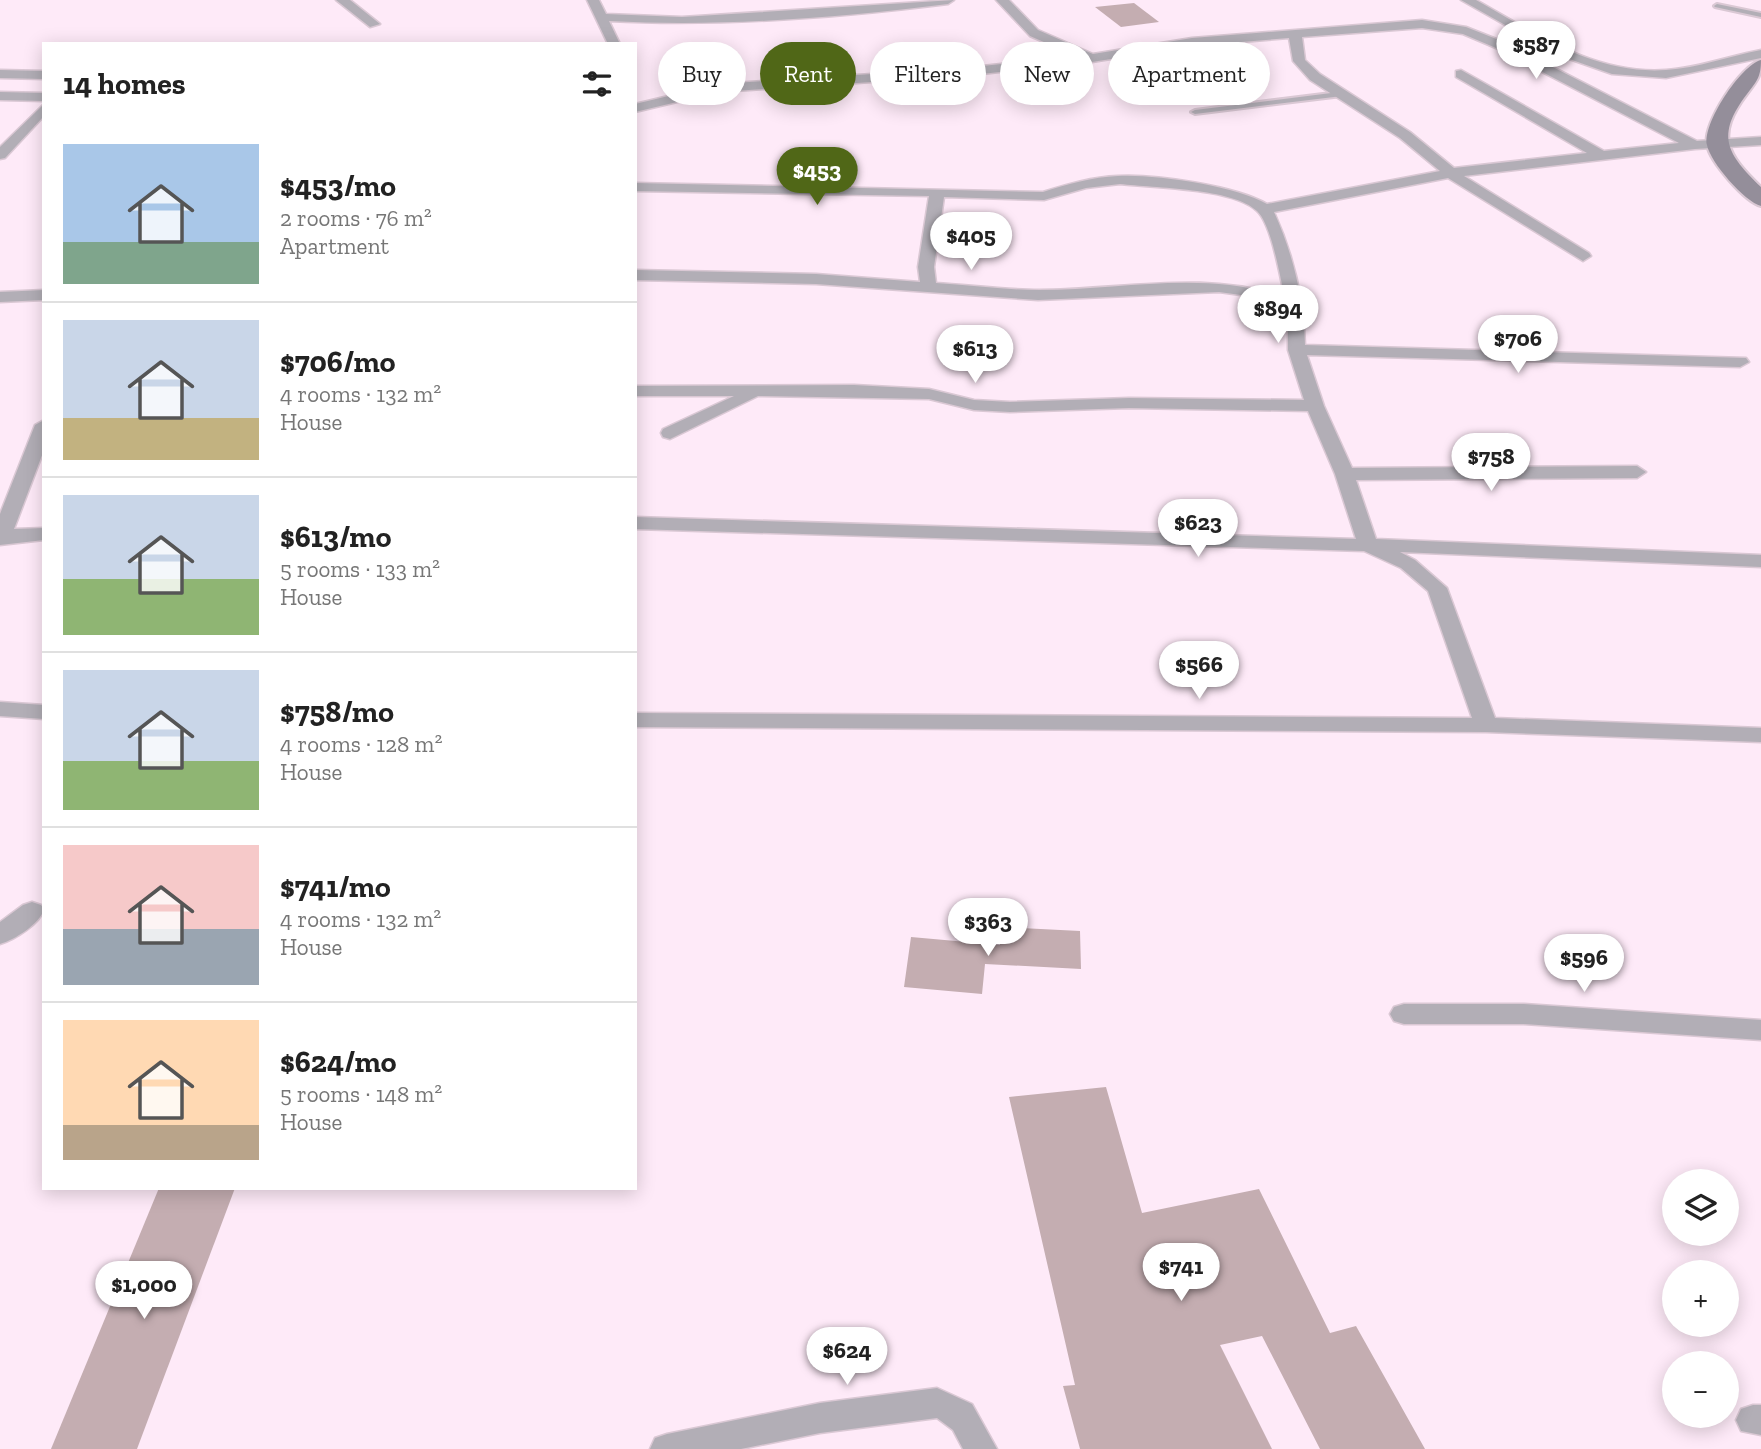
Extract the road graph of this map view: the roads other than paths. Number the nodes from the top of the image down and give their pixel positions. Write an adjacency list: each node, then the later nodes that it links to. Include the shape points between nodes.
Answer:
1 (342, 0): 10 (street)
2 (593, 0): 8 (street)
3 (948, 0): 8 (street, via 682,21)
4 (1002, 0): 14 (street, via 1034,33)
5 (1467, 0): 9 (street)
6 (1717, 6): 7 (lane)
7 (1761, 15)
8 (601, 17): 13 (street)
9 (1501, 18): 11 (street); 16 (street)
10 (374, 24)
11 (1422, 24): 12 (street); 23 (street, via 1466,31)
12 (1295, 34): 17 (street, via 1192,42); 24 (street, via 1299,61)
13 (613, 42)
14 (1055, 42)
15 (1761, 54): 16 (street, via 1638,76 1618,74)
16 (1566, 55): 23 (street)
17 (1094, 58)
18 (1761, 66): 32 (street, via 1730,105 1717,132)
19 (1000, 68): 27 (street, via 719,88)
20 (0, 74): 22 (street)
21 (1461, 74): 34 (street)
22 (42, 75)
23 (1563, 75): 31 (street)
24 (1339, 94): 29 (lane); 35 (street, via 1405,135)
25 (0, 96): 26 (street)
26 (42, 97)
27 (639, 106)
28 (42, 110): 33 (street)
29 (1195, 112)
30 (1761, 141): 32 (street)
31 (1695, 145): 32 (street); 34 (street)
32 (1717, 146): 38 (street)
33 (0, 155)
34 (1602, 156): 35 (street)
35 (1452, 173): 39 (street); 40 (street)
36 (637, 187): 37 (street)
37 (936, 192): 39 (street, via 1044,196 1120,180 1220,191); 42 (street, via 926,267)
38 (1761, 200)
39 (1265, 209): 45 (street)
40 (1583, 256)
41 (637, 275): 42 (street, via 816,279)
42 (929, 288): 45 (street, via 1038,295 1219,286 1251,291)
43 (42, 295): 44 (street)
44 (0, 298)
45 (1296, 308): 46 (street)
46 (1297, 350): 47 (street); 50 (street)
47 (1740, 362)
48 (637, 391): 49 (street)
49 (757, 392): 50 (street, via 929,394 974,405 1010,407 1129,403); 52 (street)
50 (1315, 406): 54 (street)
51 (42, 430): 57 (street)
52 (670, 433)
53 (1637, 472): 54 (street)
54 (1345, 474): 58 (street)
55 (637, 523): 58 (street)
56 (42, 534): 57 (street)
57 (1, 537)
58 (1367, 545): 59 (street); 63 (street, via 1408,564 1437,589)
59 (1761, 561)
60 (0, 709): 61 (street)
61 (42, 712)
62 (637, 720): 63 (street)
63 (1486, 725): 64 (street)
64 (1761, 735)
65 (40, 907): 66 (street)
66 (0, 935)
67 (1404, 1014): 68 (street, via 1524,1014)
68 (1761, 1030)
69 (667, 1449): 70 (street, via 820,1418 937,1403 955,1408)
70 (980, 1449)

